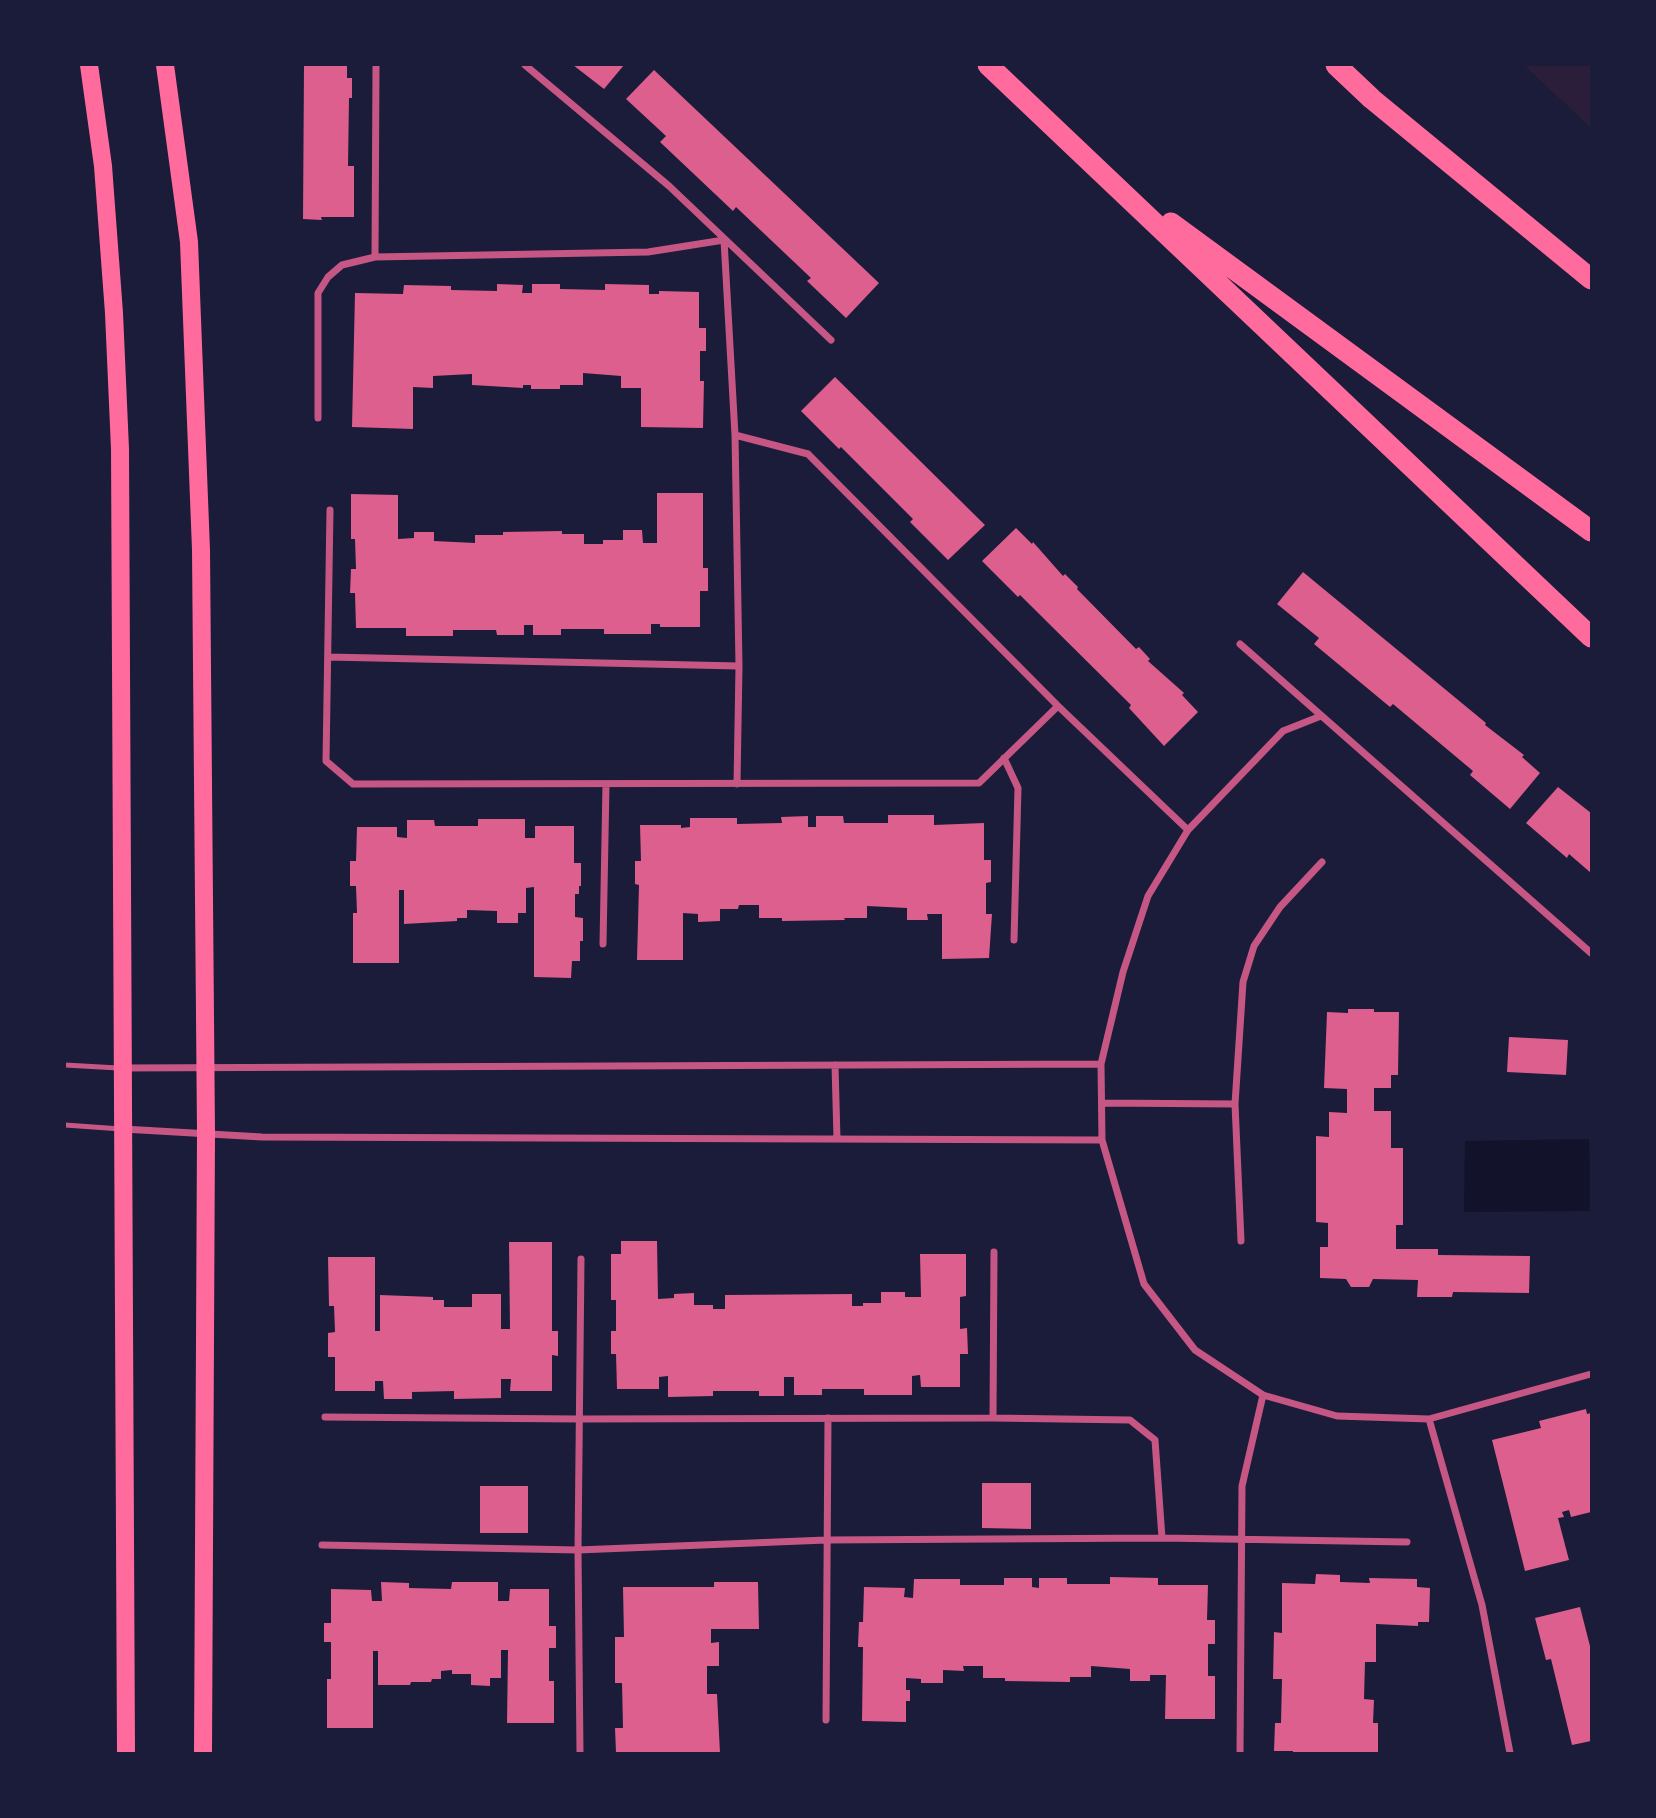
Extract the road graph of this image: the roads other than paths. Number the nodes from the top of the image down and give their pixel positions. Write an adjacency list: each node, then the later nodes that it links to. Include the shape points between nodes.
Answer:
1 (89, 65): 34 (main road, via 103,166 120,449)
2 (165, 65): 33 (main road, via 189,242 201,550)
3 (376, 65): 9 (street)
4 (525, 65): 8 (street, via 669,186)
5 (988, 65): 7 (highway)
6 (1336, 65): 10 (highway)
7 (1101, 173): 15 (highway); 16 (highway)
8 (724, 240): 9 (street, via 648,252); 11 (street); 13 (street)
9 (375, 257): 12 (street, via 342,265 318,293)
10 (1591, 279)
11 (831, 340)
12 (318, 418)
13 (735, 435): 19 (street); 20 (street, via 808,454)
14 (330, 510): 18 (street)
15 (1591, 531)
16 (1591, 637)
17 (1240, 644): 21 (street)
18 (328, 657): 19 (street); 23 (street, via 326,761 353,783)
19 (739, 666): 24 (street)
20 (1058, 706): 22 (street); 25 (street)
21 (1321, 716): 25 (street, via 1283,731); 29 (street)
22 (1004, 758): 24 (street, via 979,783); 27 (street, via 1018,788)
23 (606, 784): 24 (street); 28 (street)
24 (737, 784)
25 (1188, 830): 30 (street, via 1148,897 1123,972)
26 (1322, 862): 36 (street, via 1280,907 1254,946 1243,982)
27 (1014, 940)
28 (603, 944)
29 (1591, 953)
30 (1101, 1064): 32 (street); 35 (street)
31 (65, 1065): 34 (lane)
32 (835, 1065): 33 (street); 40 (street)
33 (206, 1067): 34 (street); 39 (main road)
34 (122, 1068): 38 (main road)
35 (1102, 1103): 36 (street); 41 (street)
36 (1235, 1104): 42 (street)
37 (65, 1125): 38 (lane)
38 (122, 1129): 39 (street); 59 (main road)
39 (206, 1133): 40 (street); 60 (main road)
40 (838, 1139): 41 (street)
41 (1102, 1140): 46 (street, via 1144,1284 1195,1350)
42 (1241, 1241)
43 (994, 1252): 49 (street)
44 (581, 1259): 50 (street)
45 (1591, 1374): 51 (street)
46 (1263, 1395): 51 (street, via 1337,1416); 53 (street, via 1242,1486)
47 (325, 1417): 50 (street)
48 (828, 1418): 49 (street); 50 (street); 54 (street)
49 (993, 1418): 52 (street, via 1130,1420 1156,1440)
50 (579, 1419): 57 (street)
51 (1429, 1419): 63 (street, via 1482,1605)
52 (1162, 1538): 53 (street); 54 (street)
53 (1241, 1538): 55 (street); 62 (street)
54 (826, 1540): 57 (street); 58 (street)
55 (1407, 1542)
56 (322, 1545): 57 (street)
57 (578, 1550): 61 (street)
58 (826, 1720)
59 (126, 1753)
60 (203, 1753)
61 (580, 1753)
62 (1240, 1753)
63 (1510, 1753)

